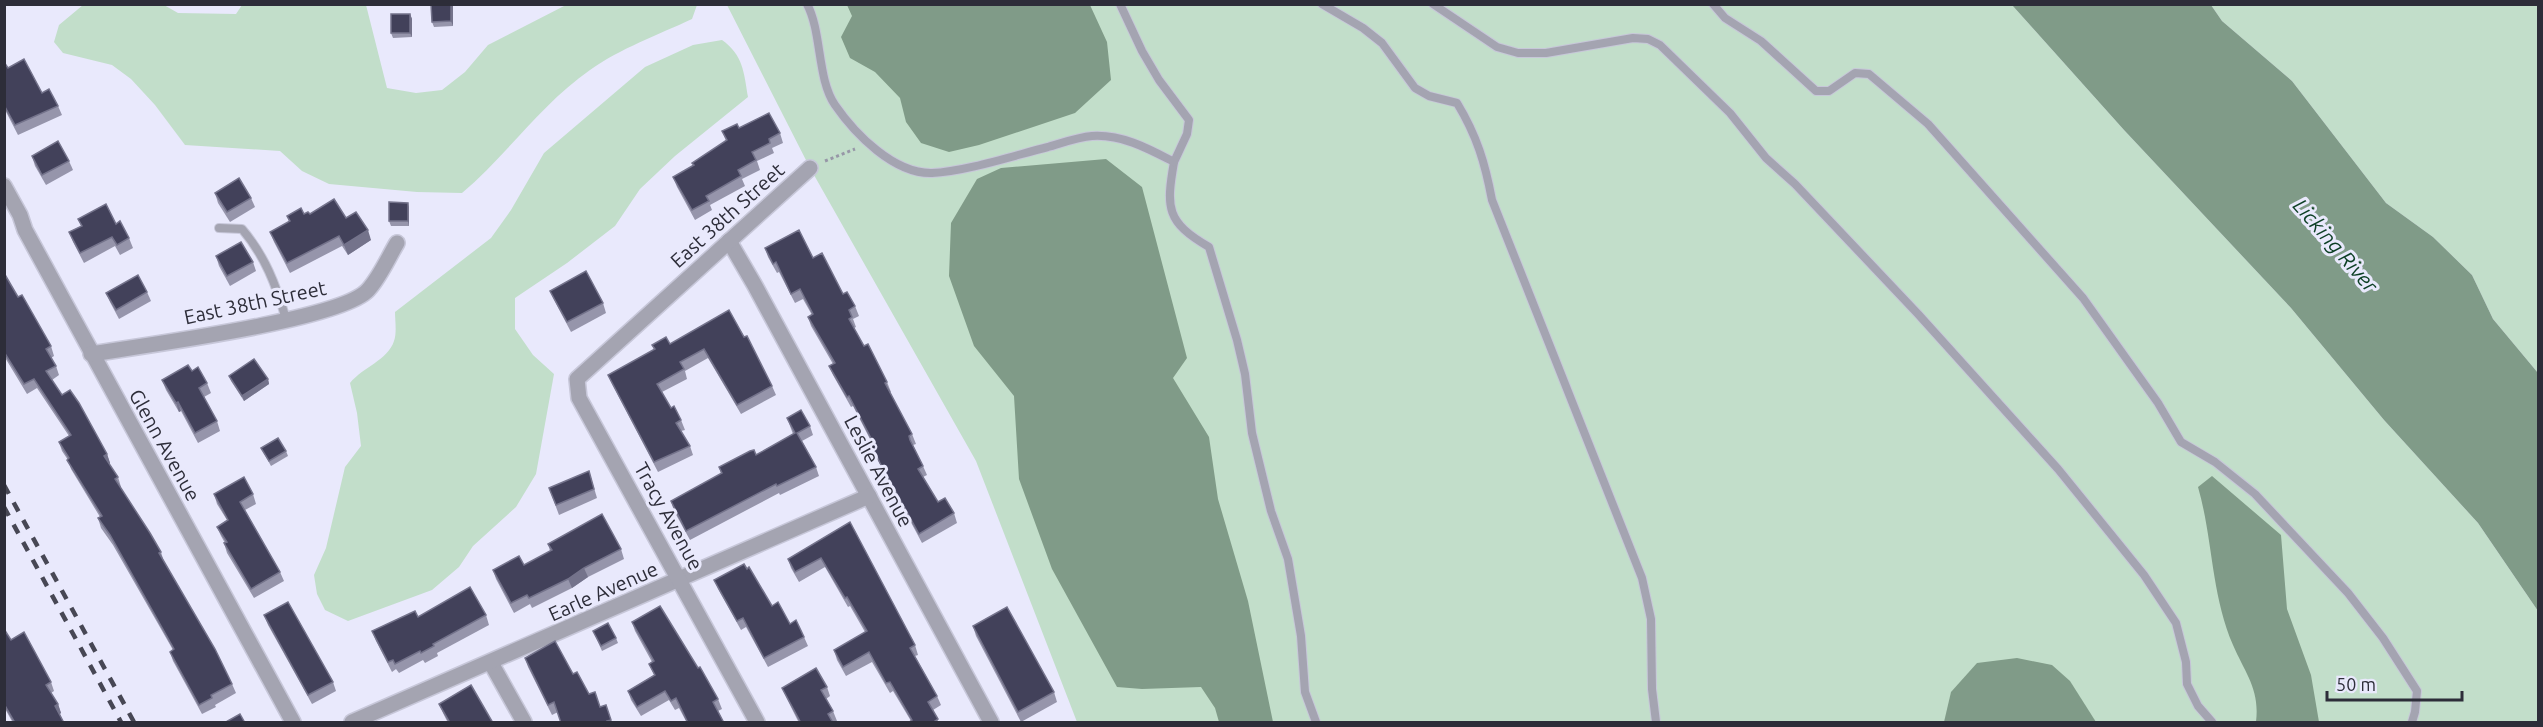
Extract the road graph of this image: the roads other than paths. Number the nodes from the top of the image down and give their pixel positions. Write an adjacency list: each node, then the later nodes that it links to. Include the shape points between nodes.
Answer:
1 (807, 4): 6 (lane, via 834,104 868,143 899,166 932,173 1092,135 1132,141)
2 (1120, 4): 6 (lane, via 1148,60 1189,120)
3 (1322, 4): 24 (lane, via 1382,43 1415,88 1457,103 1471,127 1483,156 1492,200 1642,578 1651,619)
4 (1433, 4): 25 (lane, via 1497,47 1518,53 1546,53 1633,38 1660,45 1730,113 1766,158 1918,314 2058,469 2145,575 2176,623 2187,684)
5 (1713, 4): 26 (lane, via 1725,18 1761,41 1816,92 1829,91 1856,73 1869,74 1928,124 2083,298 2181,441 2216,462 2255,494 2348,592 2417,691)
6 (1174, 162): 23 (lane, via 1168,195 1174,218 1190,236 1209,247 1237,340 1252,433 1271,511 1288,559 1305,693)
7 (810, 168): 10 (street, East 38th Street)
8 (4, 186): 14 (street, Glenn Avenue)
9 (219, 228): 12 (lane, via 242,229 257,246 274,280)
10 (729, 241): 13 (street, East 38th Street); 15 (street, Leslie Avenue)
11 (397, 243): 12 (street, East 38th Street, via 367,291 345,305)
12 (286, 319): 14 (street, East 38th Street)
13 (619, 340): 16 (street, Tracy Avenue, via 577,379 576,388)
14 (91, 354): 18 (street, Glenn Avenue)
15 (869, 496): 16 (street, Earle Avenue); 22 (street, Leslie Avenue)
16 (681, 580): 17 (street, Earle Avenue); 21 (street, Tracy Avenue)
17 (491, 663): 19 (street, Earle Avenue); 20 (street)
18 (292, 723)
19 (352, 723)
20 (524, 723)
21 (757, 723)
22 (991, 723)
23 (1316, 723)
24 (1656, 723)
25 (2212, 723)
26 (2412, 723)

